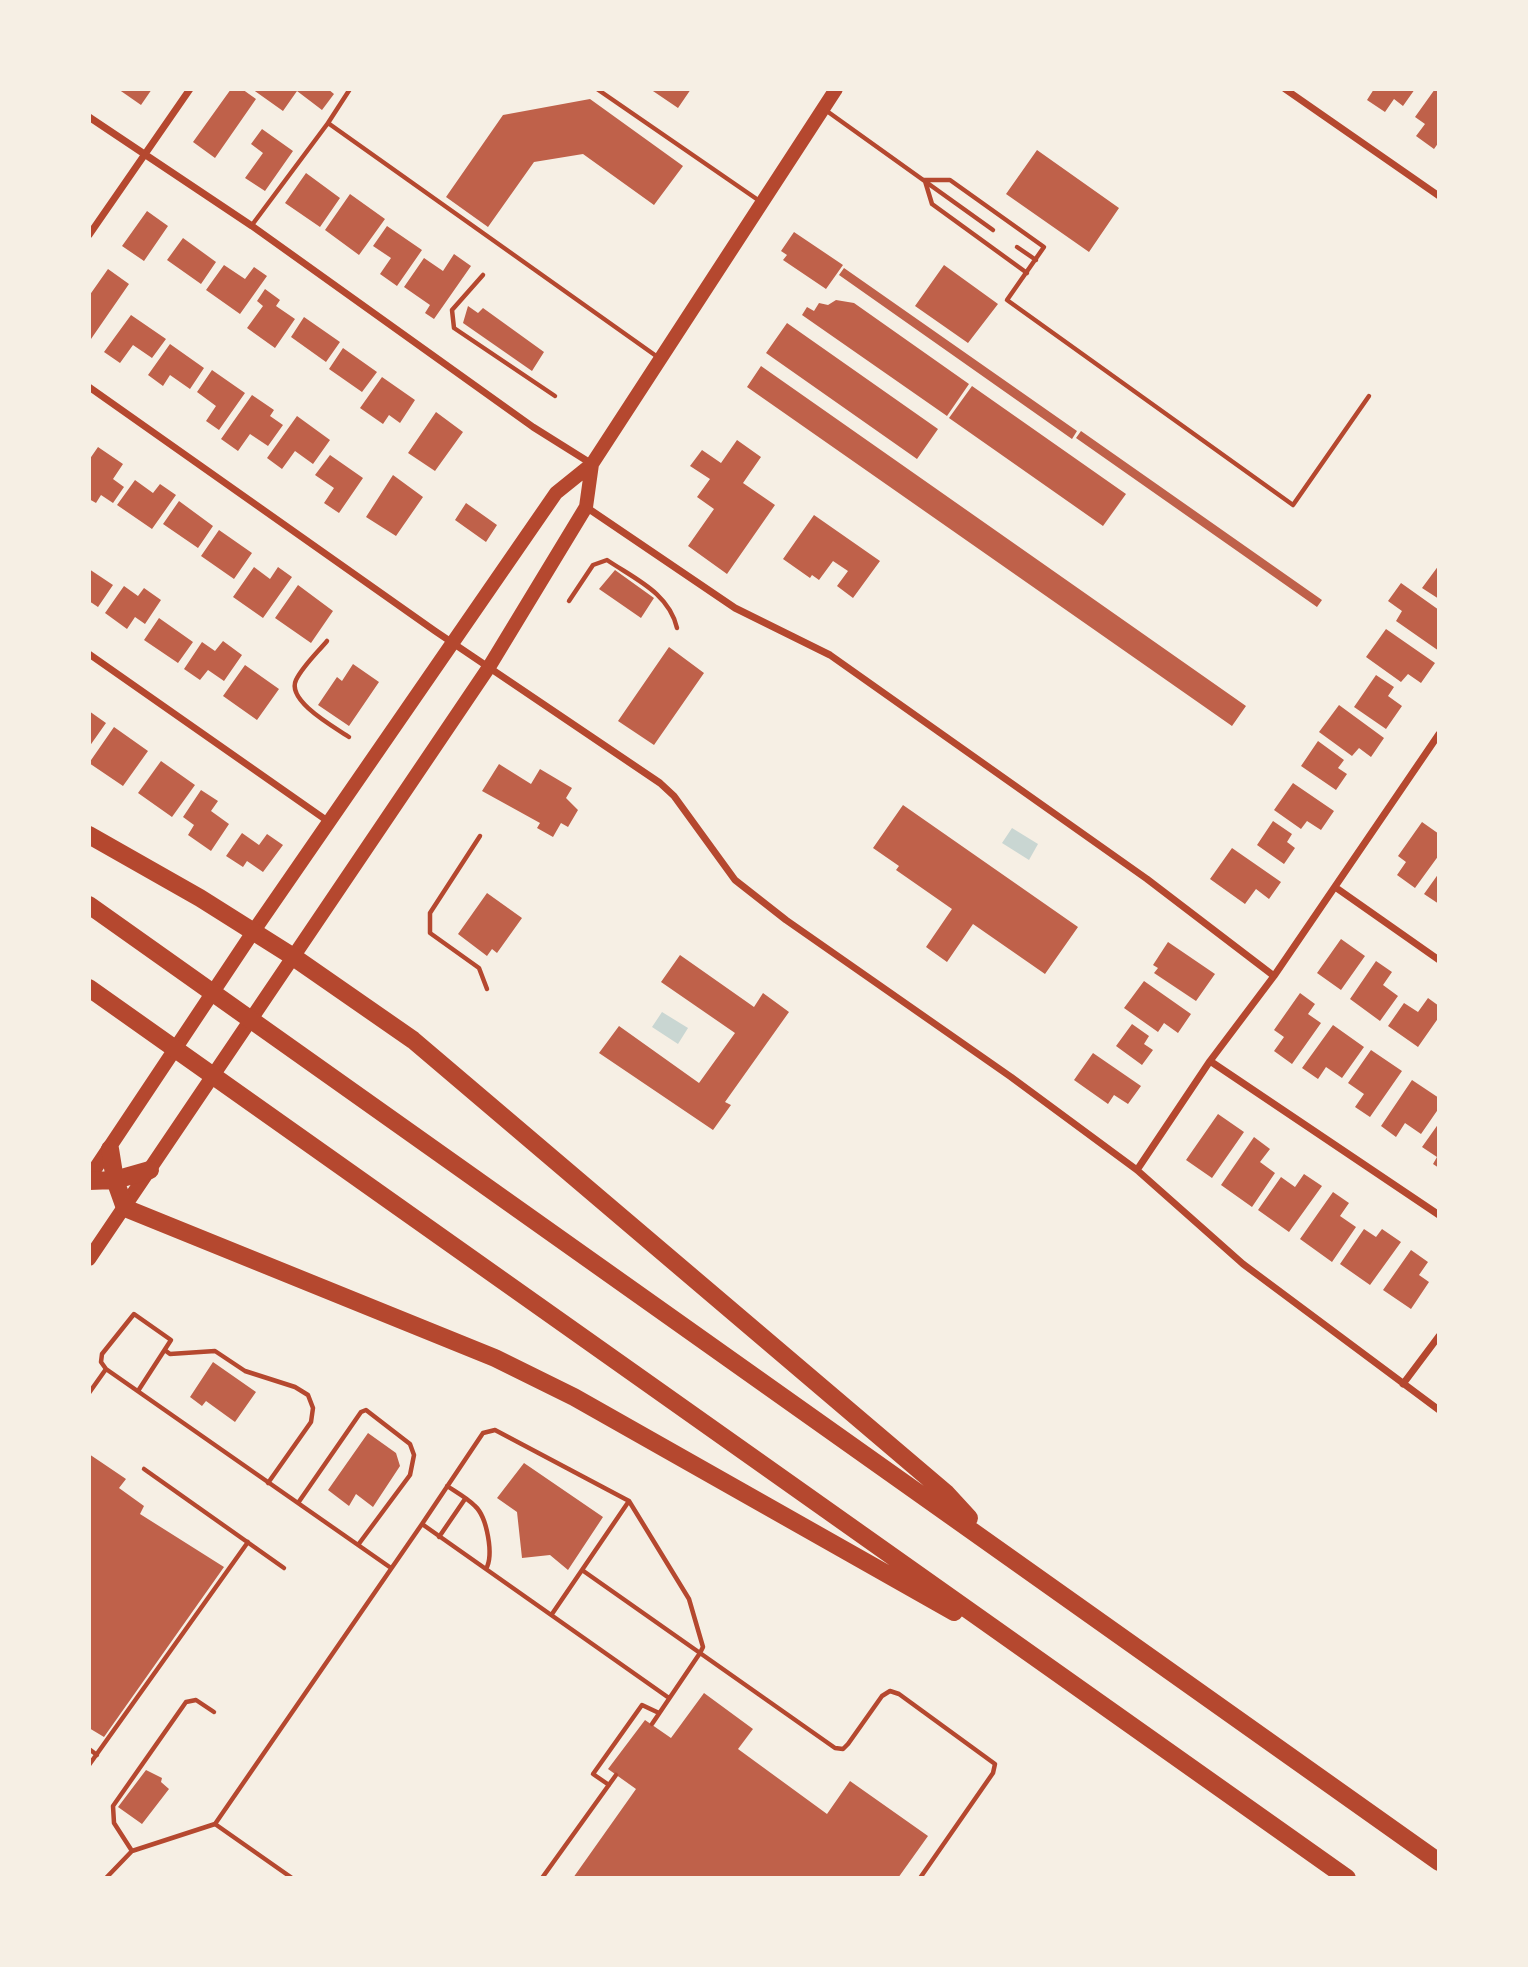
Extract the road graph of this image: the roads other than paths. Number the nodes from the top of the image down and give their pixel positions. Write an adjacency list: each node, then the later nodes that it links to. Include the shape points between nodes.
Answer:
1 (190, 89): 9 (street)
2 (350, 89): 8 (lane)
3 (597, 89): 12 (lane)
4 (836, 89): 6 (main road)
5 (1285, 89): 11 (street)
6 (824, 108): 10 (lane); 12 (main road)
7 (89, 117): 9 (street)
8 (328, 122): 13 (lane); 20 (lane)
9 (144, 155): 13 (street); 15 (street)
10 (924, 180): 14 (lane); 17 (lane, via 950,180 1044,247); 18 (lane, via 932,204)
11 (1439, 196)
12 (761, 202): 20 (main road)
13 (252, 226): 24 (street)
14 (993, 230)
15 (89, 236)
16 (1017, 247): 17 (lane)
17 (1035, 260): 18 (lane)
18 (1027, 273): 23 (lane, via 1007,300 1293,505)
19 (483, 275): 22 (lane, via 452,310 454,328)
20 (660, 358): 24 (main road)
21 (89, 387): 29 (street)
22 (555, 396)
23 (1369, 396)
24 (592, 464): 25 (main road); 29 (main road, via 556,493)
25 (586, 507): 31 (main road); 42 (street, via 735,608 830,655 1147,879)
26 (569, 601): 27 (lane, via 593,565 607,560 662,597)
27 (677, 628)
28 (327, 641): 33 (lane, via 295,681 295,691 307,708)
29 (454, 643): 31 (street); 34 (main road)
30 (89, 654): 34 (street)
31 (489, 667): 40 (main road); 48 (street, via 660,783 735,880 776,913)
32 (1439, 733): 37 (street)
33 (349, 737)
34 (329, 822): 39 (main road)
35 (89, 835): 39 (highway)
36 (480, 836): 44 (lane, via 427,923 430,933 480,968)
37 (1335, 887): 41 (street); 42 (street)
38 (89, 905): 71 (highway)
39 (253, 932): 40 (highway); 46 (main road)
40 (292, 956): 47 (main road); 71 (highway, via 413,1040 946,1493)
41 (1439, 960)
42 (1274, 976): 45 (street)
43 (89, 988): 78 (highway)
44 (487, 989)
45 (1210, 1061): 48 (street); 52 (street)
46 (110, 1149): 49 (main road); 50 (highway)
47 (150, 1170): 50 (highway); 51 (main road)
48 (1137, 1170): 57 (street, via 1243,1264)
49 (89, 1179): 50 (highway)
50 (114, 1180): 51 (highway)
51 (125, 1208): 53 (main road); 78 (highway, via 482,1353 574,1396)
52 (1439, 1215)
53 (89, 1259)
54 (1439, 1336): 57 (street)
55 (166, 1351): 56 (lane, via 171,1340 168,1335 134,1314 102,1354); 58 (lane); 62 (lane, via 215,1351 245,1371 308,1395 313,1408 311,1422)
56 (106, 1369): 58 (lane); 59 (lane)
57 (1403, 1384): 60 (street)
58 (138, 1391): 62 (lane)
59 (89, 1393)
60 (1439, 1410)
61 (144, 1469): 69 (lane)
62 (268, 1483): 66 (lane)
63 (447, 1486): 64 (lane); 65 (lane, via 483,1433 495,1430); 67 (lane)
64 (465, 1499): 68 (lane); 74 (lane, via 483,1518 489,1560)
65 (629, 1501): 75 (lane); 77 (lane, via 689,1599 703,1647)
66 (298, 1503): 70 (lane); 70 (lane, via 363,1410 396,1431 414,1455 410,1475)
67 (422, 1524): 68 (lane); 73 (lane)
68 (439, 1537): 74 (lane)
69 (248, 1542): 72 (lane); 84 (lane)
70 (358, 1545): 73 (lane)
71 (995, 1546): 90 (highway)
72 (284, 1568)
73 (391, 1568): 88 (lane)
74 (486, 1569): 76 (lane)
75 (582, 1570): 76 (lane); 77 (lane)
76 (552, 1615): 79 (lane)
77 (700, 1653): 79 (lane); 94 (lane, via 835,1748 843,1749 890,1691 989,1757 995,1764 993,1773)
78 (1037, 1659): 95 (highway)
79 (669, 1698): 81 (lane)
80 (214, 1713): 89 (lane, via 196,1700 186,1702 113,1806 114,1823)
81 (659, 1713): 82 (lane); 87 (lane, via 642,1705 624,1729 593,1774)
82 (652, 1724)
83 (89, 1749): 84 (lane)
84 (97, 1755): 85 (lane)
85 (89, 1765)
86 (616, 1775): 87 (lane)
87 (609, 1785): 93 (lane)
88 (215, 1824): 89 (lane); 92 (lane)
89 (132, 1851): 91 (lane)
90 (1439, 1862)
91 (106, 1878)
92 (292, 1878)
93 (542, 1878)
94 (919, 1878)
95 (1347, 1878)

